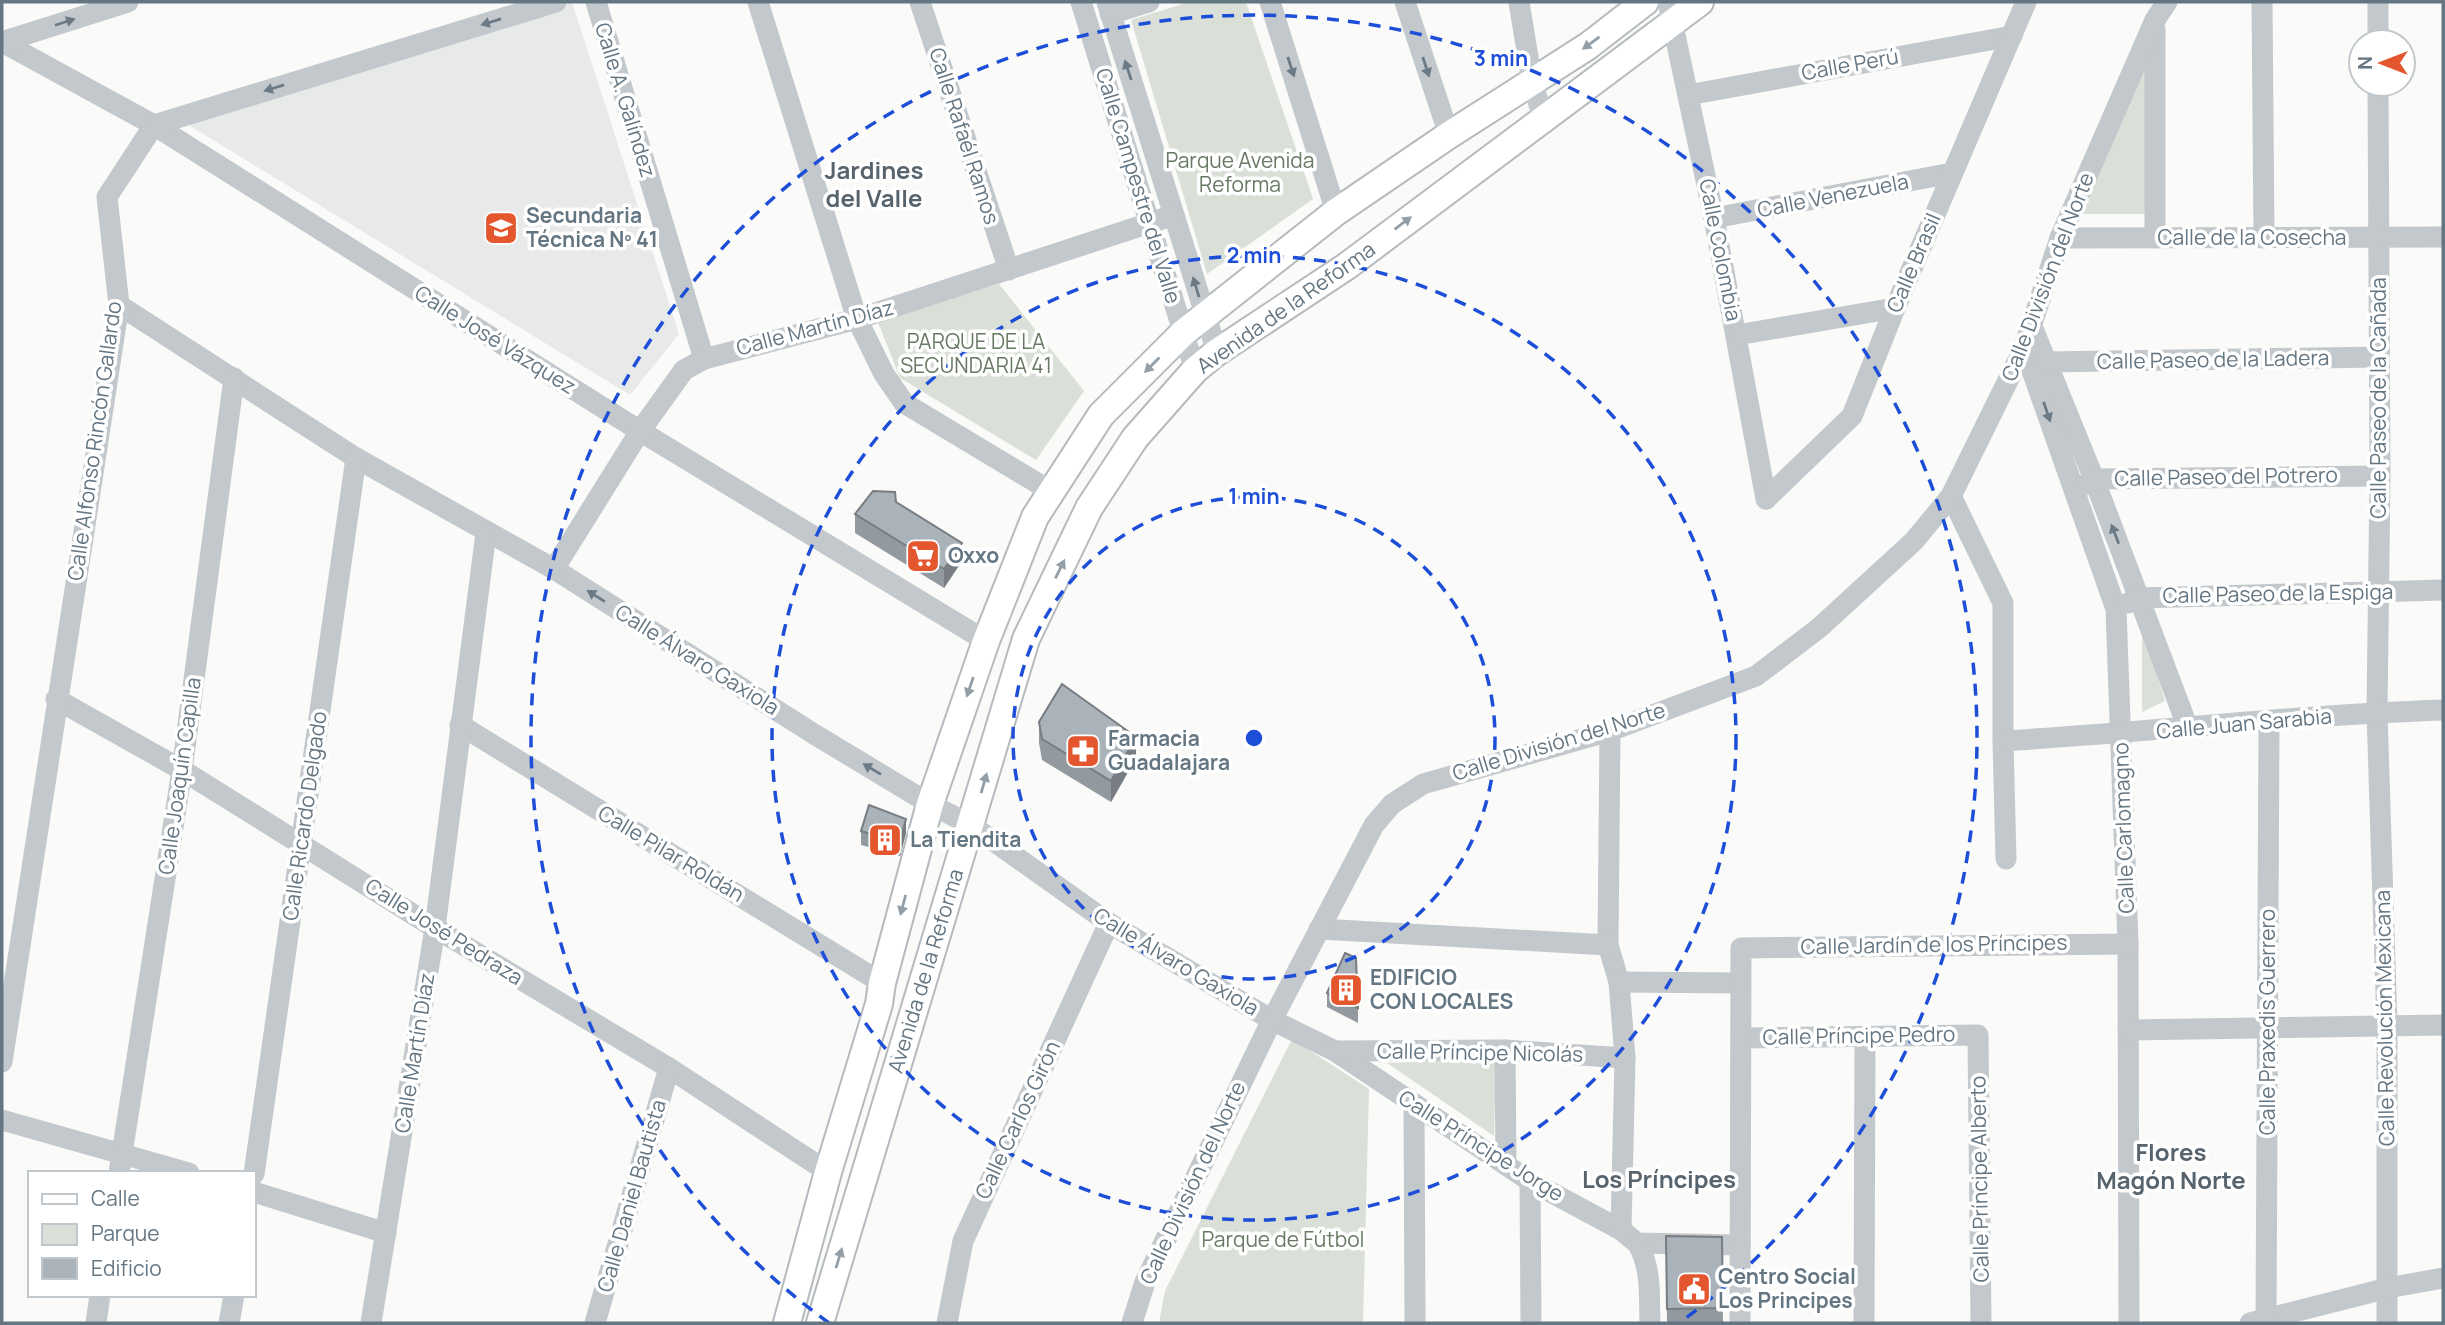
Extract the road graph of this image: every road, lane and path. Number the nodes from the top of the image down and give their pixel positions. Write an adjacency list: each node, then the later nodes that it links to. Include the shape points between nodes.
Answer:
1 (128, 2): 22 (street, one-way to 1)
2 (556, 2): 27 (street, one-way to 27)
3 (596, 2): 50 (street, Calle A. Galíndez)
4 (758, 2): 43 (street)
5 (920, 2): 39 (street, Calle Rafaél Ramos)
6 (1081, 2): 33 (street, Calle Campestre del Valle)
7 (1149, 2): 17 (street)
8 (1270, 2): 30 (street, one-way to 30)
9 (1405, 2): 28 (street, one-way to 28)
10 (1519, 2): 23 (street)
11 (1645, 2): 23 (main road, Avenida de la Reforma, one-way to 23)
12 (1700, 2): 18 (main road, Avenida de la Reforma)
13 (2026, 2): 21 (street, Calle Brasil)
14 (2167, 2): 19 (street, Calle División del Norte)
15 (2262, 2): 38 (street)
16 (2378, 2): 20 (street)
17 (1108, 8): 31 (street, Calle Campestre del Valle, one-way to 17)
18 (1670, 13): 24 (street, Calle Colombia); 26 (main road, Avenida de la Reforma)
19 (2155, 20): 36 (street, Calle División del Norte); 37 (street)
20 (2378, 28)
21 (2012, 36): 24 (street, Calle Perú); 29 (street, Calle Brasil)
22 (2, 42): 27 (street, Calle José Vázquez)
23 (1532, 82): 26 (street); 28 (main road, Avenida de la Reforma)
24 (1688, 95): 32 (street, Calle Colombia)
25 (2378, 98): 34 (street, Calle Paseo de la Cañada)
26 (1543, 117): 48 (main road, Avenida de la Reforma, one-way to 26, via 1348,266)
27 (154, 125): 40 (street, Calle Alfonso Rincón Gallardo, via 107,197); 54 (street, Calle José Vázquez)
28 (1449, 135): 30 (main road, Avenida de la Reforma)
29 (1952, 173): 32 (street, Calle Venezuela); 41 (street, Calle Brasil)
30 (1336, 212): 42 (main road, Avenida de la Reforma)
31 (1174, 215): 33 (street, Calle Martín Díaz); 42 (street, Calle Campestre del Valle, one-way to 31)
32 (1714, 218): 46 (street, Calle Colombia)
33 (1149, 223): 39 (street, Calle Martín Díaz); 45 (street, Calle Campestre del Valle)
34 (2379, 237): 35 (street, Calle de la Cosecha); 38 (street, Calle de la Cosecha); 49 (street, Calle Paseo de la Cañada)
35 (2443, 237)
36 (2060, 238): 37 (street, Calle de la Cosecha); 44 (street, Calle División del Norte)
37 (2155, 238): 38 (street, Calle de la Cosecha)
38 (2264, 238)
39 (1009, 270): 43 (street, Calle Martín Díaz)
40 (119, 305): 53 (street, Calle Álvaro Gaxiola); 69 (street, Calle Alfonso Rincón Gallardo)
41 (1895, 308): 46 (street); 61 (street, Calle Brasil, via 1852,416)
42 (1205, 315): 45 (main road, Avenida de la Reforma); 48 (street, Calle Campestre del Valle)
43 (857, 319): 50 (street, Calle Martín Díaz); 58 (street, via 884,374 904,402)
44 (2031, 324): 47 (street, Calle División del Norte); 51 (street)
45 (1183, 333): 52 (street, Calle Campestre del Valle); 58 (main road, Avenida de la Reforma, one-way to 58, via 1101,415)
46 (1737, 335): 61 (street, Calle Colombia)
47 (2024, 348): 59 (street, Calle Carlomagno, one-way to 59); 60 (street, Calle División del Norte)
48 (1217, 352): 52 (main road, Avenida de la Reforma)
49 (2379, 357): 51 (street, Calle Paseo de la Ladera); 56 (street, Calle Paseo de la Cañada)
50 (704, 359): 54 (street, Calle Martín Díaz, via 684,370)
51 (2046, 362): 57 (street)
52 (1195, 370): 80 (main road, Avenida de la Reforma, one-way to 52, via 1026,639 1089,508 1135,438)
53 (234, 378): 55 (street, Calle Álvaro Gaxiola); 78 (street, Calle Joaquín Capilla)
54 (640, 430): 63 (street, Calle Martín Díaz); 68 (street, Calle José Vázquez)
55 (356, 457): 62 (street, Calle Álvaro Gaxiola); 81 (street, Calle Ricardo Delgado)
56 (2380, 476): 57 (street, Calle Paseo del Potrero); 65 (street, Calle Paseo de la Cañada)
57 (2094, 479): 59 (street, Calle Paseo del Potrero); 66 (street, one-way to 57)
58 (1052, 492): 68 (main road, Avenida de la Reforma, via 1035,517)
59 (2075, 492): 67 (street, Calle Carlomagno)
60 (1951, 495): 75 (street, Calle División del Norte, via 1914,541 1819,628 1756,676); 77 (street, via 2003,603)
61 (1766, 499)
62 (486, 533): 63 (street, Calle Álvaro Gaxiola); 73 (street, Calle Martín Díaz)
63 (554, 569): 79 (street, Calle Álvaro Gaxiola, one-way to 63)
64 (2443, 590): 65 (street, Calle Paseo de la Espiga)
65 (2378, 592): 66 (street, Calle Paseo de la Espiga); 71 (street, Calle Paseo de la Cañada)
66 (2139, 598): 67 (street, Calle Paseo de la Espiga); 74 (street)
67 (2116, 610): 76 (street, Calle Carlomagno)
68 (986, 640): 79 (main road, Avenida de la Reforma, one-way to 79)
69 (56, 699): 78 (street, Calle José Pedraza); 102 (street, Calle Alfonso Rincón Gallardo)
70 (2443, 710): 71 (street, Calle Juan Sarabia)
71 (2377, 712): 72 (street, Calle Juan Sarabia); 93 (street, Calle Revolución Mexicana)
72 (2269, 722): 74 (street, Calle Juan Sarabia); 94 (street, Calle Praxedis Guerrero)
73 (460, 725): 84 (street, Calle Martín Díaz); 89 (street, Calle Pilar Roldán)
74 (2188, 729): 76 (street, Calle Juan Sarabia)
75 (1610, 731): 85 (street, Calle División del Norte, via 1423,784 1392,804 1374,825); 87 (street)
76 (2122, 734): 77 (street, Calle Juan Sarabia); 86 (street, Calle Carlomagno)
77 (2003, 741): 82 (street)
78 (182, 770): 81 (street, Calle José Pedraza); 106 (street, Calle Joaquín Capilla)
79 (930, 804): 80 (street, Calle Álvaro Gaxiola); 89 (main road, Avenida de la Reforma, one-way to 89)
80 (971, 825): 83 (street, Calle Álvaro Gaxiola); 126 (main road, Avenida de la Reforma, one-way to 80)
81 (301, 844): 84 (street, Calle José Pedraza); 109 (street, Calle Ricardo Delgado)
82 (2006, 859)
83 (1109, 923): 91 (street, Calle Álvaro Gaxiola); 127 (street, Calle Carlos Girón, via 963,1241)
84 (435, 928): 103 (street, Calle José Pedraza); 113 (street, Calle Martín Díaz)
85 (1319, 929): 87 (street); 91 (street, Calle División del Norte)
86 (2127, 944): 90 (street, Calle Jardín de los Príncipes, via 1741,948); 95 (street, Calle Carlomagno)
87 (1608, 945): 88 (street)
88 (1619, 982): 90 (street); 101 (street)
89 (882, 983): 110 (main road, Avenida de la Reforma)
90 (1740, 983): 98 (street)
91 (1272, 1020): 100 (street, Calle Príncipe Jorge); 128 (street, Calle División del Norte, via 1145,1282)
92 (2443, 1025): 93 (street)
93 (2388, 1026): 94 (street); 117 (street, Calle Revolución Mexicana)
94 (2268, 1027): 95 (street); 120 (street, Calle Praxedis Guerrero)
95 (2128, 1030): 135 (street, Calle Carlomagno)
96 (1978, 1035): 97 (street, Calle Príncipe Pedro); 134 (street, Calle Príncipe Alberto)
97 (1865, 1037): 98 (street, Calle Príncipe Pedro); 133 (street)
98 (1741, 1038): 115 (street)
99 (1505, 1050): 100 (street, Calle Príncipe Nicolás); 101 (street, Calle Príncipe Nicolás); 107 (street)
100 (1335, 1051): 104 (street, Calle Príncipe Jorge)
101 (1625, 1058): 114 (street)
102 (2, 1062)
103 (669, 1069): 110 (street, Calle José Pedraza); 124 (street, Calle Daniel Bautista)
104 (1414, 1105): 107 (street, Calle Príncipe Jorge); 129 (street)
105 (2, 1120): 106 (street)
106 (121, 1163): 108 (street)
107 (1506, 1166): 111 (street, Calle Príncipe Jorge)
108 (176, 1171)
109 (254, 1171)
110 (828, 1172): 125 (main road, Avenida de la Reforma)
111 (1530, 1181): 114 (street, Calle Príncipe Jorge); 130 (street)
112 (256, 1193): 113 (street)
113 (386, 1233): 123 (street, Calle Martín Díaz)
114 (1629, 1237): 115 (street, Calle Príncipe Jorge); 131 (street, via 1645,1255 1648,1267)
115 (1740, 1245): 132 (street)
116 (2443, 1278): 117 (street)
117 (2388, 1288): 120 (street); 136 (street, Calle Revolución Mexicana)
118 (100, 1297): 121 (street)
119 (234, 1297): 122 (street)
120 (2261, 1322)
121 (96, 1323)
122 (229, 1323)
123 (371, 1323)
124 (596, 1323)
125 (787, 1323)
126 (820, 1323)
127 (947, 1323)
128 (1132, 1323)
129 (1415, 1323)
130 (1531, 1323)
131 (1650, 1323)
132 (1740, 1323)
133 (1864, 1323)
134 (1981, 1323)
135 (2129, 1323)
136 (2387, 1323)

